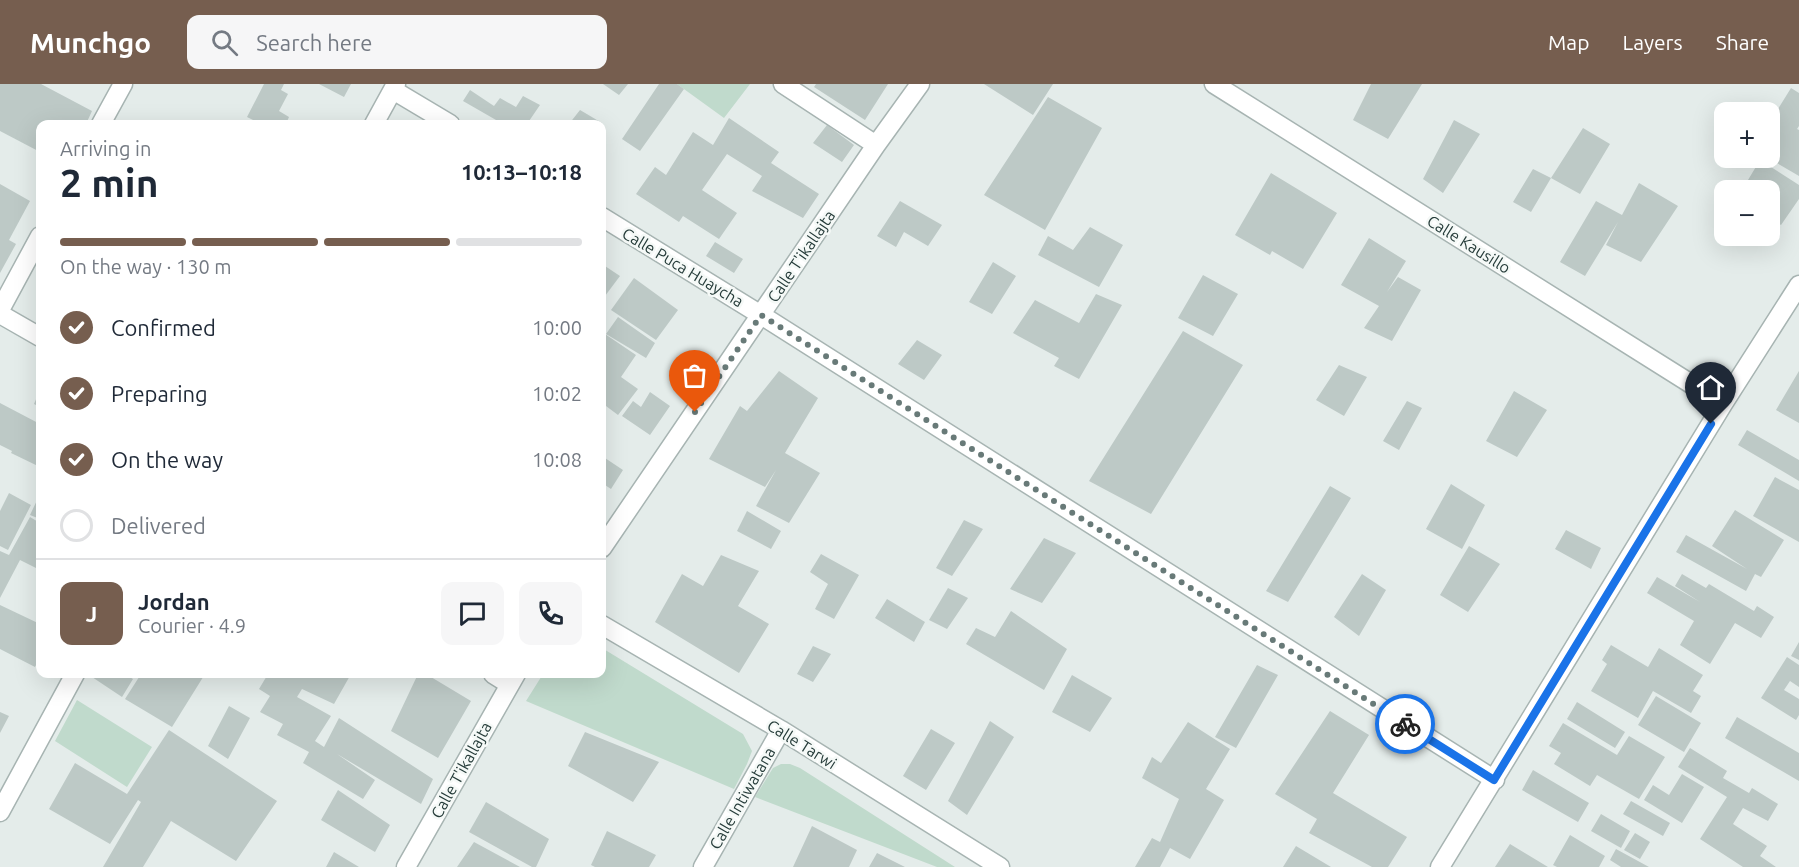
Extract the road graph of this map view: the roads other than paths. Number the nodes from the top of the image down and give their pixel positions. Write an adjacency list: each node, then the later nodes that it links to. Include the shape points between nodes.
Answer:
1 (123, 84): 6 (street)
2 (783, 84): 9 (street)
3 (920, 84): 9 (street, Calle T'ikallajta)
4 (1214, 84): 16 (street, Calle Kausillo)
5 (395, 87): 7 (street); 8 (street)
6 (103, 120)
7 (377, 120)
8 (444, 120)
9 (876, 145): 14 (street, Calle T'ikallajta)
10 (606, 219): 14 (street, Calle Puca Huaycha)
11 (36, 244): 13 (street)
12 (1799, 285): 16 (street)
13 (0, 312): 15 (street)
14 (761, 315): 17 (street, Calle T'ikallajta); 22 (street, Calle Puca Huaycha)
15 (36, 334)
16 (1723, 404): 22 (street)
17 (606, 542)
18 (606, 627): 21 (street, Calle Tarwi)
19 (73, 678): 23 (street)
20 (513, 679): 24 (street, Calle T'ikallajta)
21 (781, 730): 25 (street, Calle Intiwatana); 26 (street, Calle Tarwi)
22 (1494, 780): 27 (street)
23 (0, 812)
24 (406, 867)
25 (703, 867)
26 (1000, 867)
27 (1440, 867)

